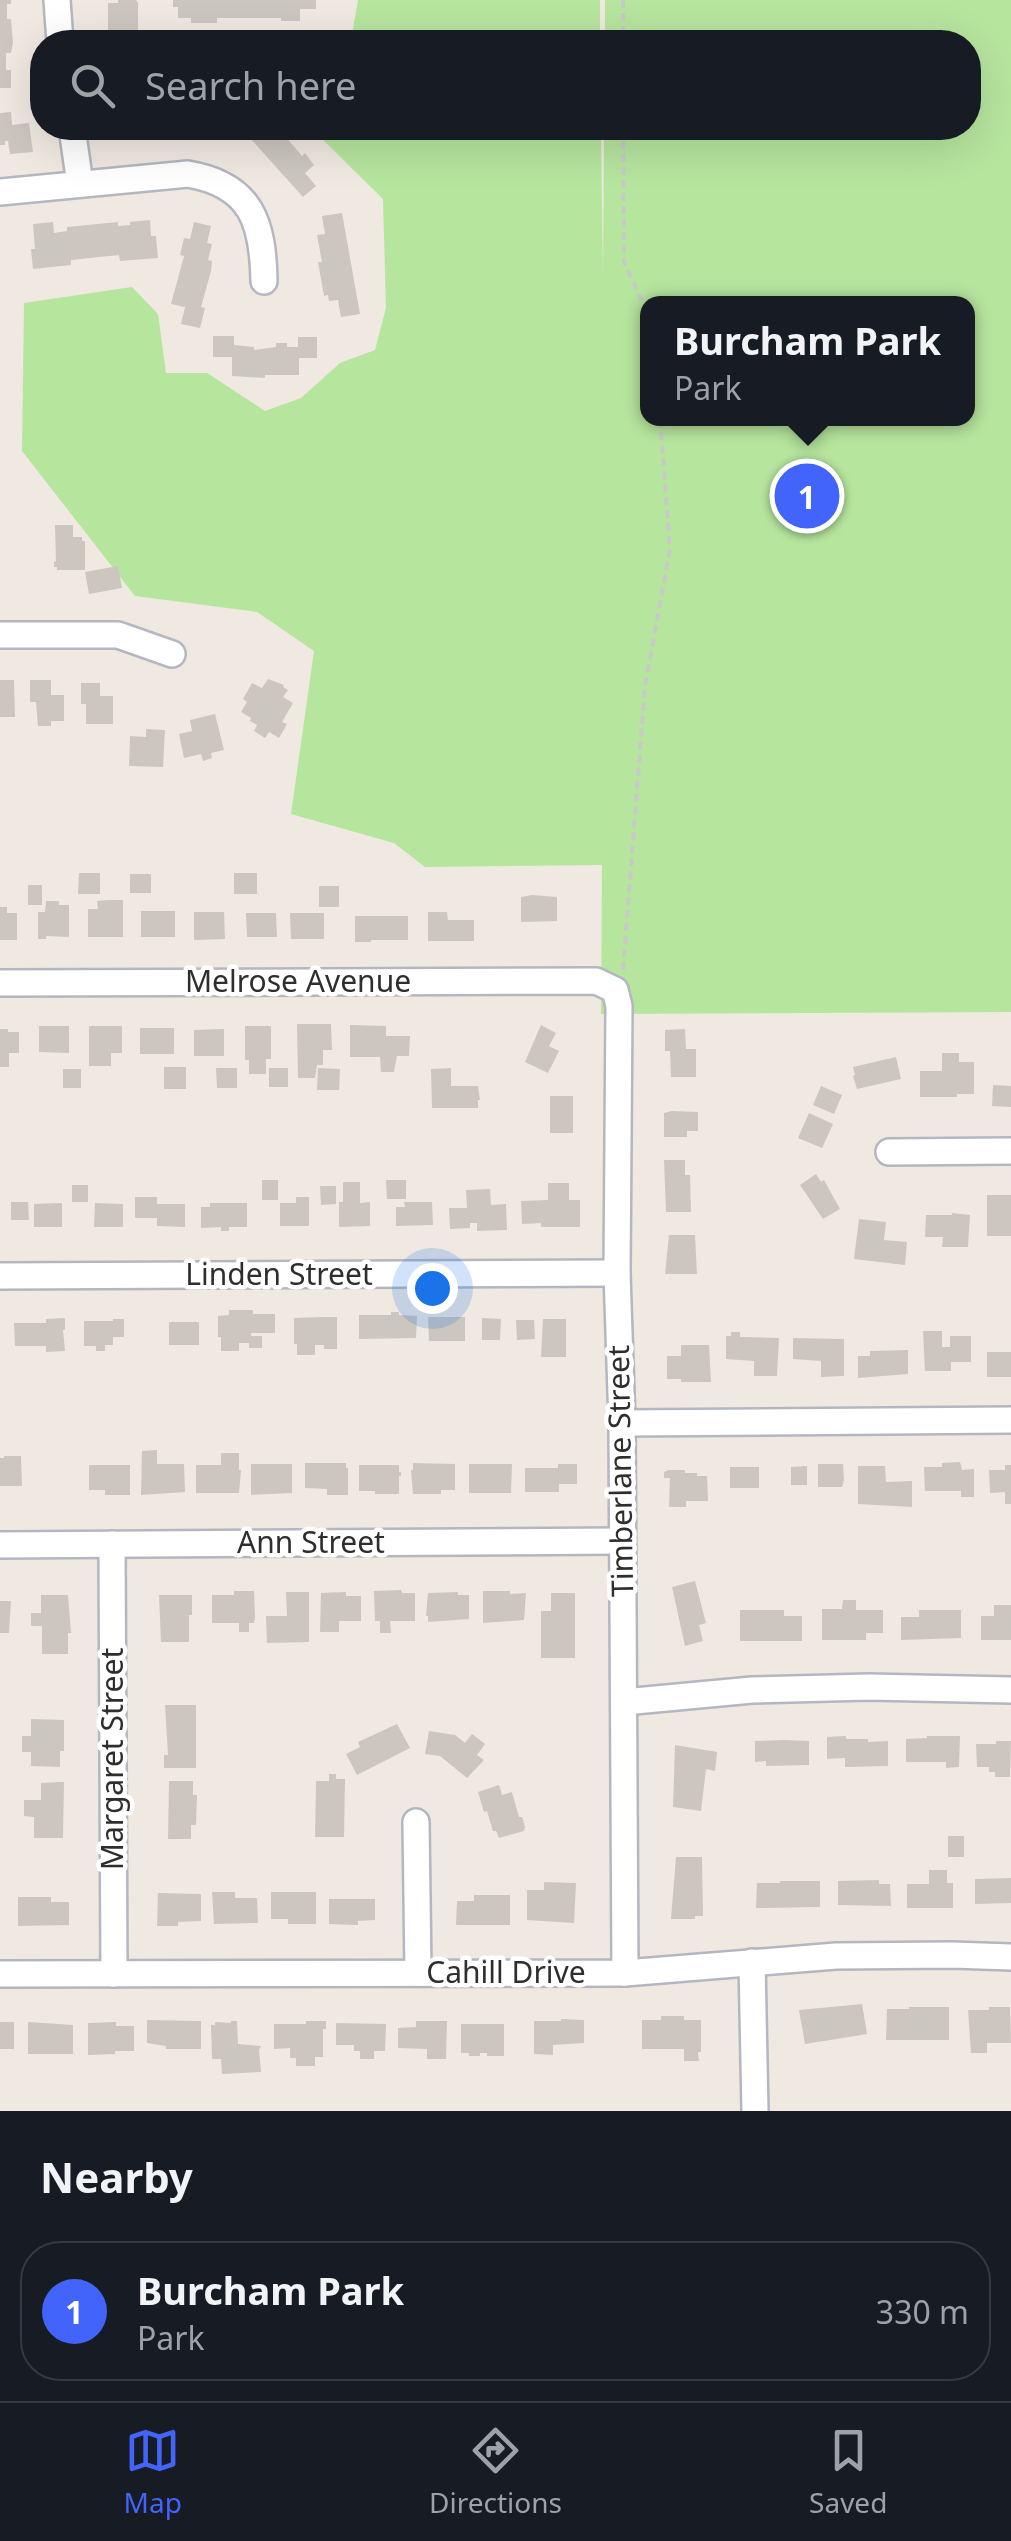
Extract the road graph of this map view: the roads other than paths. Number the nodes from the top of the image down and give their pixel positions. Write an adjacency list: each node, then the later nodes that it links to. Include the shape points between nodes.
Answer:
1 (58, 0): 2 (street)
2 (59, 30)
3 (74, 140): 4 (street)
4 (80, 184): 5 (street); 6 (street, via 188,174 222,184 257,221)
5 (0, 192)
6 (264, 282)
7 (0, 635): 8 (street, via 118,635)
8 (172, 654)
9 (0, 982): 10 (street, Melrose Avenue)
10 (606, 985): 13 (street, Timberlane Street, via 619,1006)
11 (1011, 1151): 12 (street)
12 (889, 1152)
13 (617, 1273): 14 (street, Linden Street); 16 (street, Timberlane Street)
14 (0, 1276)
15 (1011, 1420): 16 (street)
16 (622, 1422): 17 (street, Timberlane Street)
17 (622, 1541): 19 (street, Ann Street); 21 (street, Timberlane Street)
18 (0, 1544): 19 (street, Ann Street)
19 (112, 1544): 27 (street, Margaret Street)
20 (1011, 1690): 21 (street, via 752,1690)
21 (624, 1702): 25 (street, Timberlane Street)
22 (416, 1822): 28 (street)
23 (1011, 1957): 24 (street, Cahill Drive)
24 (752, 1962): 25 (street, Cahill Drive); 29 (street)
25 (626, 1972): 28 (street, Cahill Drive)
26 (0, 1974): 27 (street, Cahill Drive)
27 (114, 1974): 28 (street, Cahill Drive)
28 (418, 1974)
29 (755, 2111)

